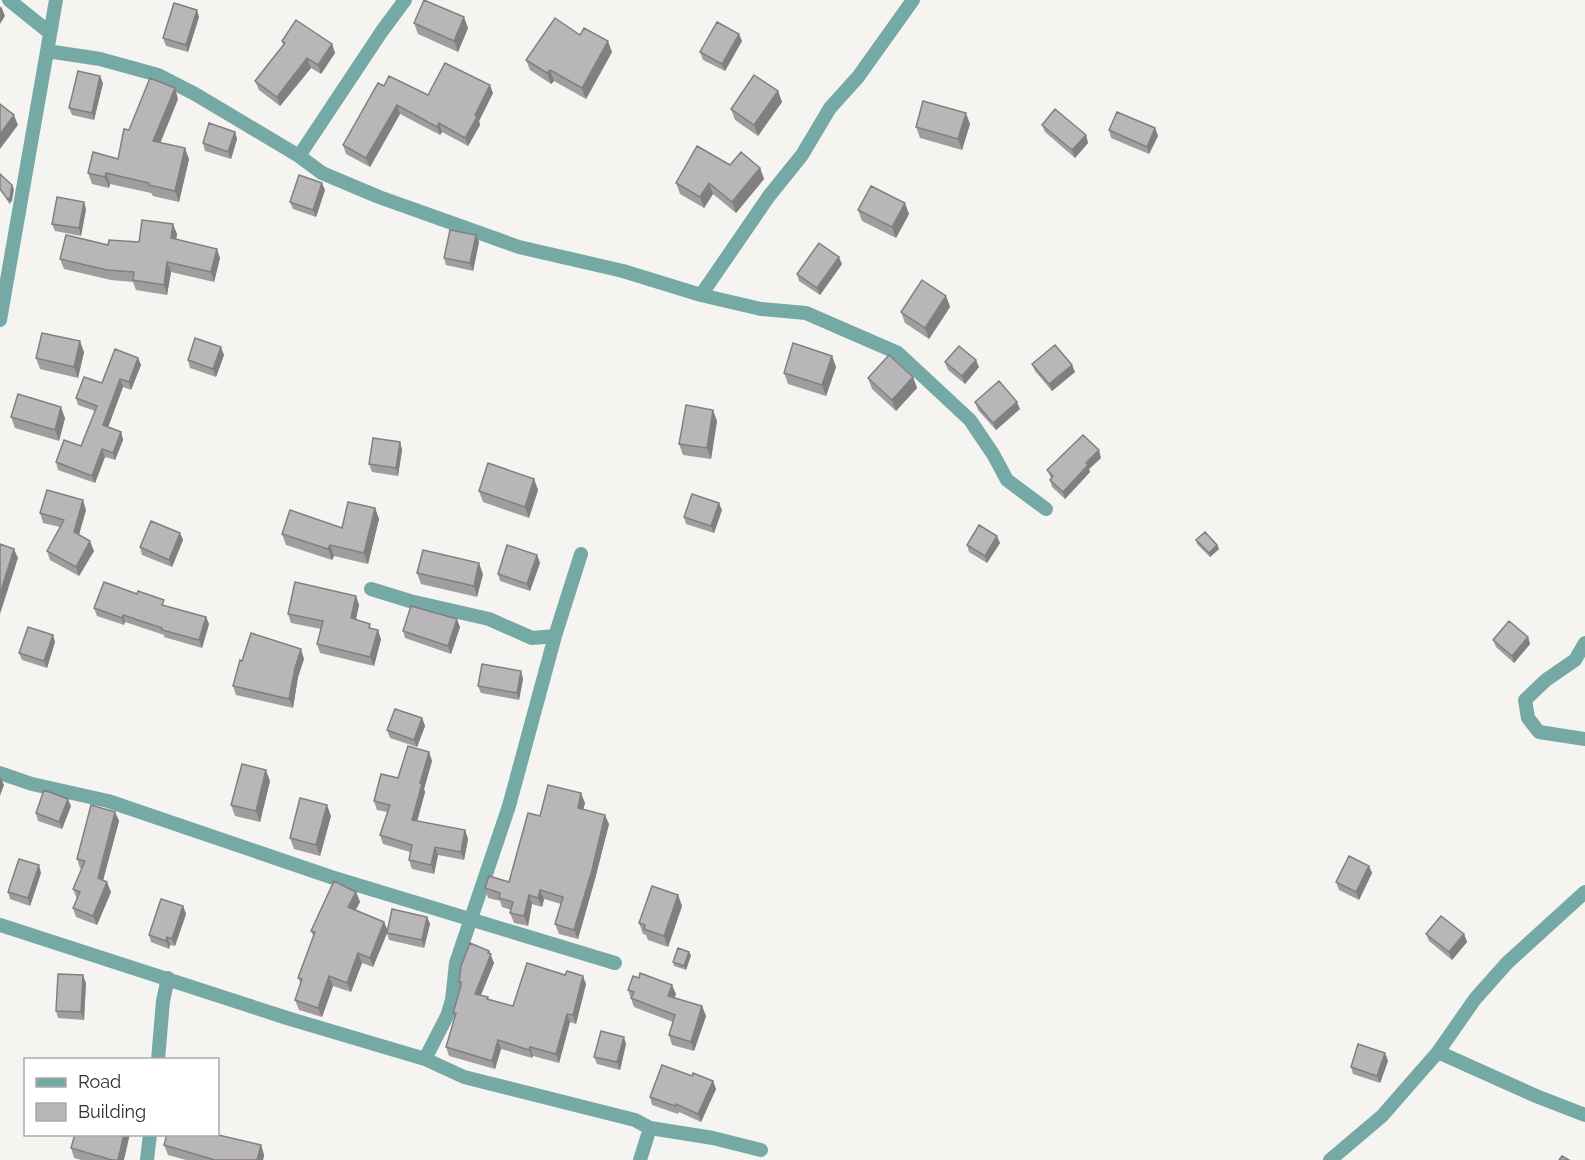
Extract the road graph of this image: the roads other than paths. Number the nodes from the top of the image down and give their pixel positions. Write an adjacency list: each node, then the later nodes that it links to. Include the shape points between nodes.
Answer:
1 (9, 0): 5 (street)
2 (56, 0): 5 (street)
3 (405, 0): 7 (street)
4 (913, 0): 8 (street, via 858,77 830,108 802,155)
5 (50, 33): 6 (street)
6 (47, 51): 7 (street, via 100,59 158,75); 9 (street)
7 (299, 156): 8 (street, via 322,173 380,197 519,247 623,271)
8 (701, 295): 10 (street, via 761,309 806,313 898,353 970,420 1007,480)
9 (0, 320)
10 (1046, 509)
11 (581, 554): 13 (street)
12 (371, 589): 13 (street, via 489,619 532,638)
13 (555, 636): 18 (street, via 510,806)
14 (1585, 643): 15 (street, via 1575,660 1525,700 1528,718 1539,732)
15 (1585, 740)
16 (0, 773): 18 (street, via 108,801)
17 (1585, 892): 22 (street, via 1506,963)
18 (470, 920): 20 (street); 24 (street, via 456,963 447,1016)
19 (0, 925): 21 (street)
20 (615, 963)
21 (168, 978): 23 (street); 24 (street)
22 (1438, 1052): 25 (street); 31 (street, via 1382,1116)
23 (158, 1058)
24 (425, 1059): 26 (street, via 464,1077 636,1120)
25 (1585, 1115)
26 (650, 1128): 28 (street); 30 (street)
27 (150, 1136): 29 (street)
28 (761, 1150)
29 (147, 1160)
30 (640, 1160)
31 (1330, 1160)

